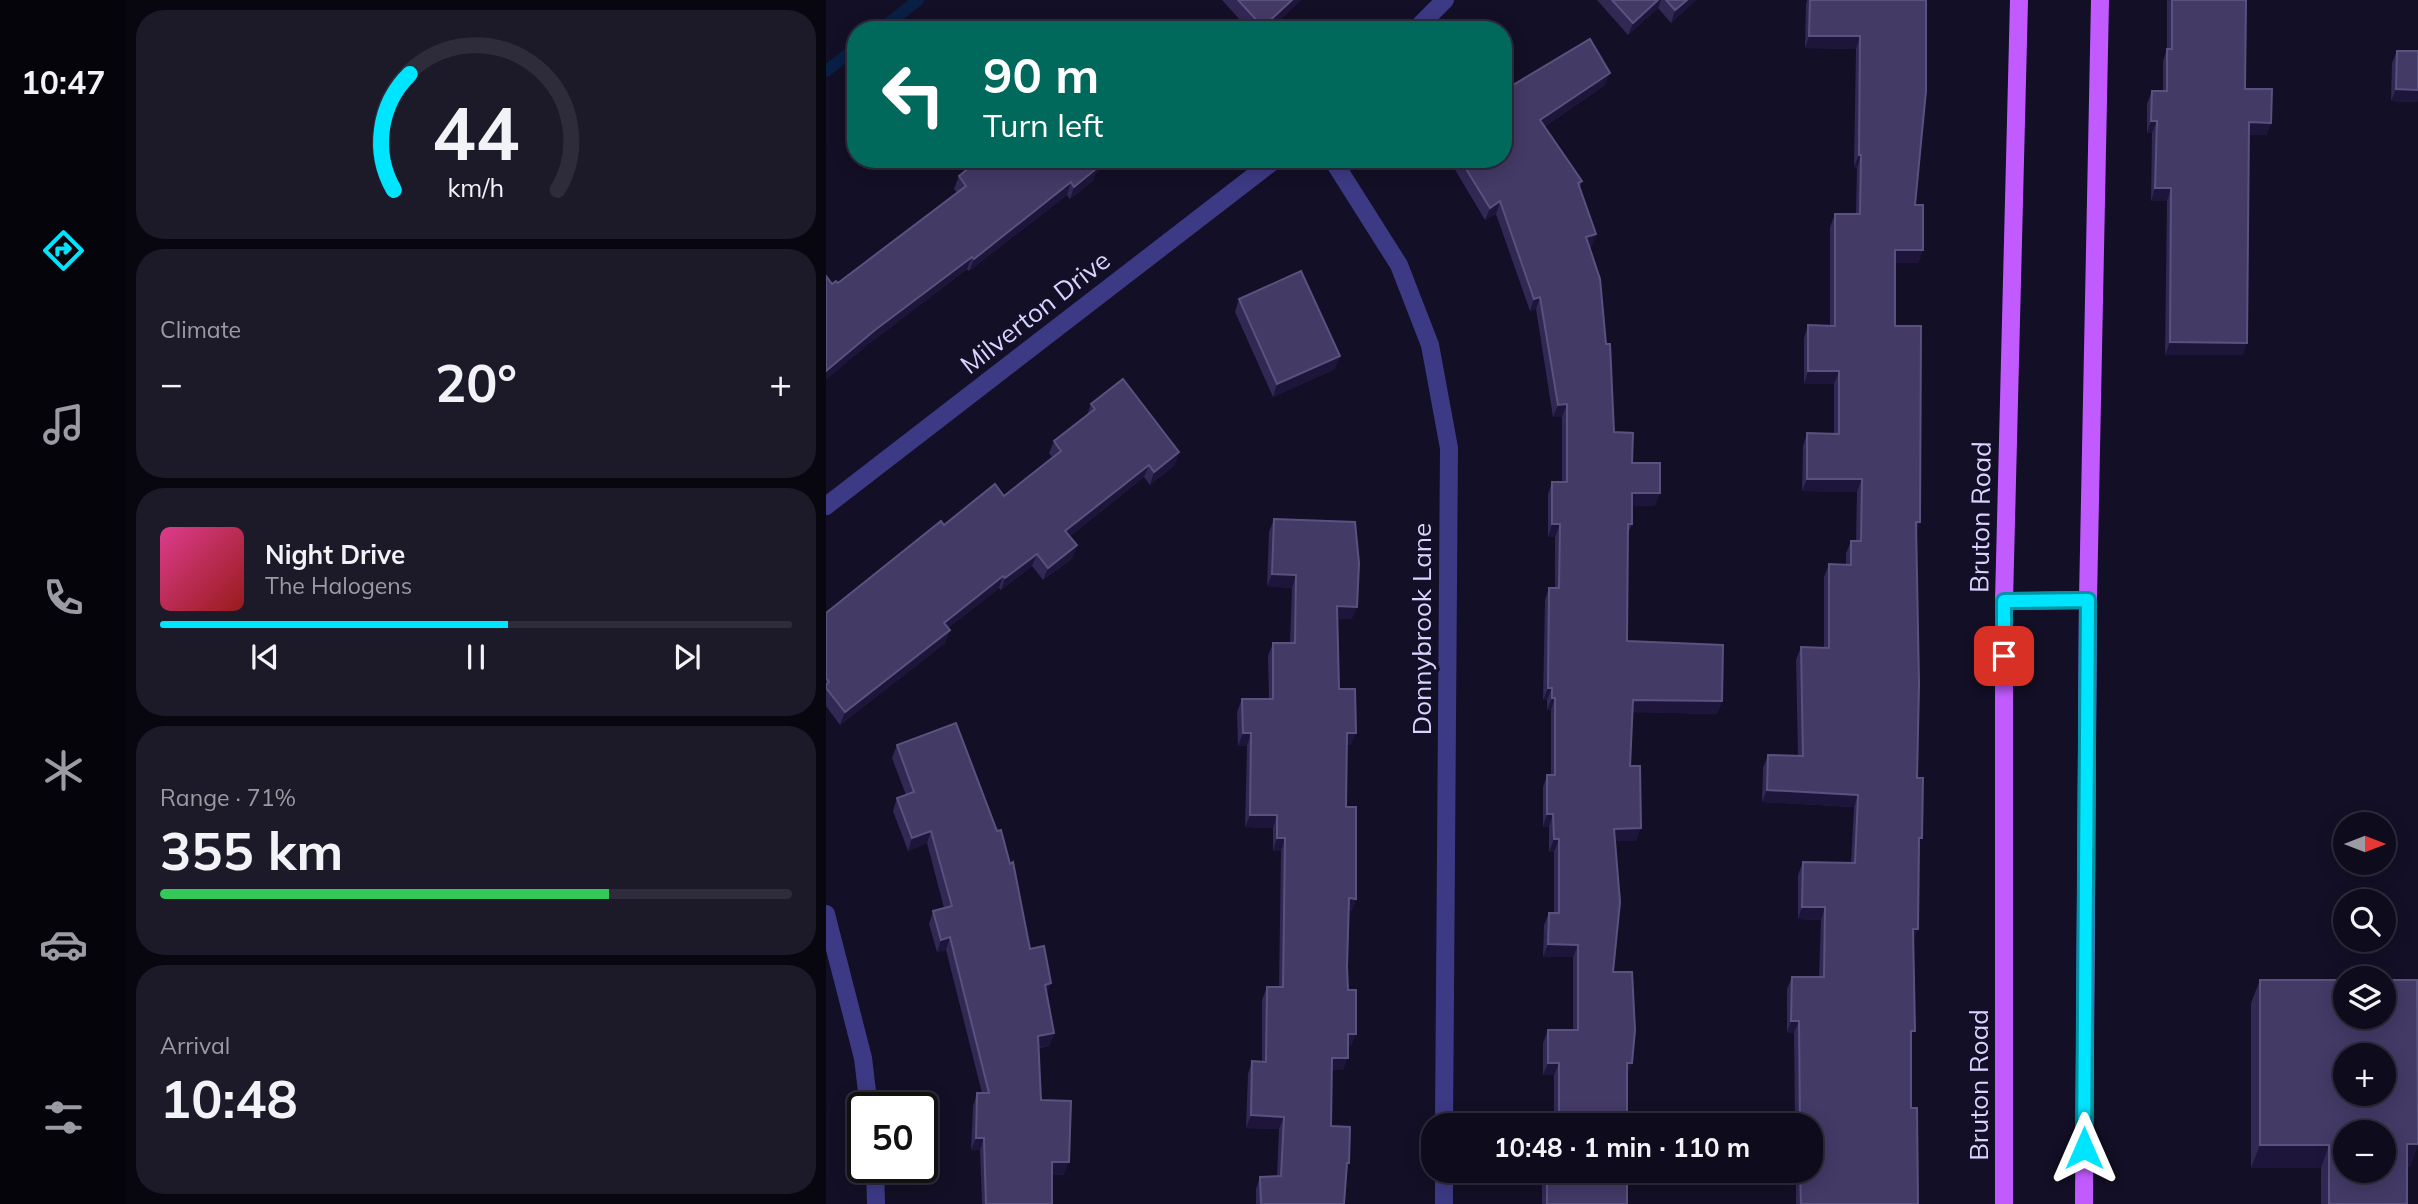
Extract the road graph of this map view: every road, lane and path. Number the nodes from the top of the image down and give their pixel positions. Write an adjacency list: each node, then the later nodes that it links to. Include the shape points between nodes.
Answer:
1 (1445, 0): 4 (street)
2 (2019, 0): 9 (main road, Bruton Road)
3 (2100, 0): 8 (main road)
4 (1424, 21)
5 (1264, 168): 7 (street, Milverton Drive)
6 (1338, 168): 12 (street, Donnybrook Lane, via 1399,265 1430,345 1448,448)
7 (826, 506)
8 (2088, 600): 9 (main road); 18 (main road)
9 (2004, 601): 17 (main road, Bruton Road)
10 (826, 914): 11 (street, via 863,1058)
11 (867, 1092)
12 (1444, 1113)
13 (875, 1183): 15 (street)
14 (1444, 1183): 16 (street)
15 (876, 1204)
16 (1444, 1204)
17 (2004, 1204)
18 (2084, 1204)

